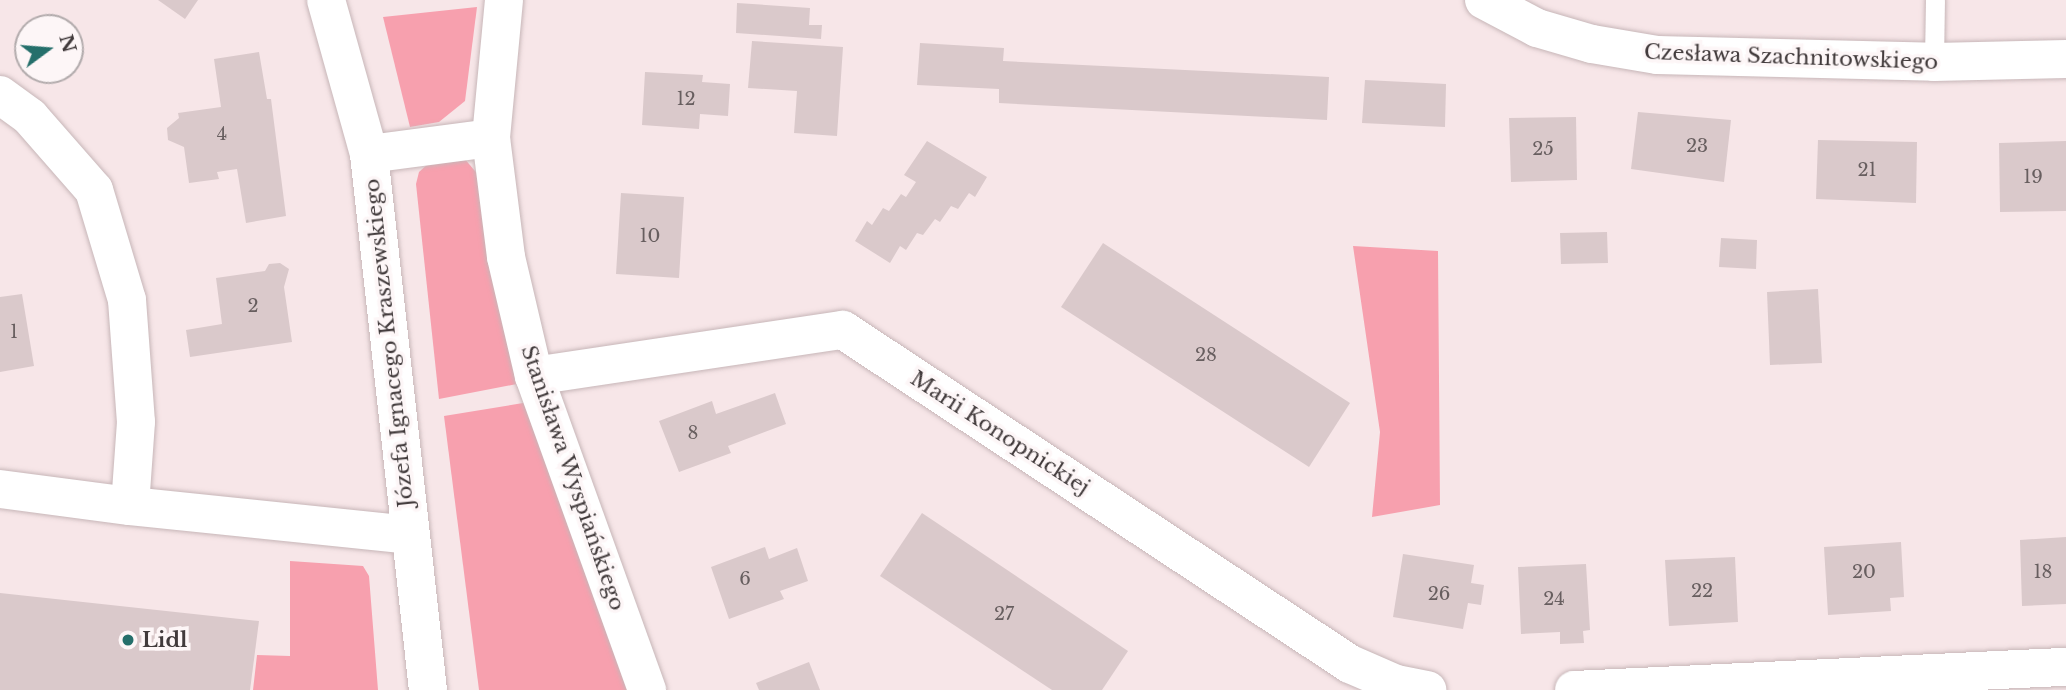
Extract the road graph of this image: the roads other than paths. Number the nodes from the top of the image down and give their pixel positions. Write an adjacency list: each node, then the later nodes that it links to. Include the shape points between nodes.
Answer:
1 (326, 0): 9 (street, Józefa Ignacego Kraszewskiego)
2 (504, 0): 8 (street, Stanisława Wyspiańskiego)
3 (1484, 0): 6 (street, Czesława Szachnitowskiego, via 1537,28 1592,44 1657,55)
4 (1935, 0): 6 (lane)
5 (2066, 59): 6 (street, Czesława Szachnitowskiego)
6 (1934, 62)
7 (0, 95): 12 (street, via 30,117 93,190 127,300 136,422)
8 (491, 138): 9 (street); 10 (street, Stanisława Wyspiańskiego, via 506,257)
9 (369, 153): 13 (street, Józefa Ignacego Kraszewskiego)
10 (534, 376): 17 (street, Stanisława Wyspiańskiego); 18 (street, Marii Konopnickiej, via 843,330 1350,664 1396,684)
11 (0, 489): 12 (street)
12 (130, 506): 13 (street)
13 (410, 535): 16 (street, Józefa Ignacego Kraszewskiego)
14 (2066, 667): 15 (street)
15 (1966, 681): 19 (street)
16 (428, 690)
17 (647, 690)
18 (1427, 690)
19 (1574, 690)

